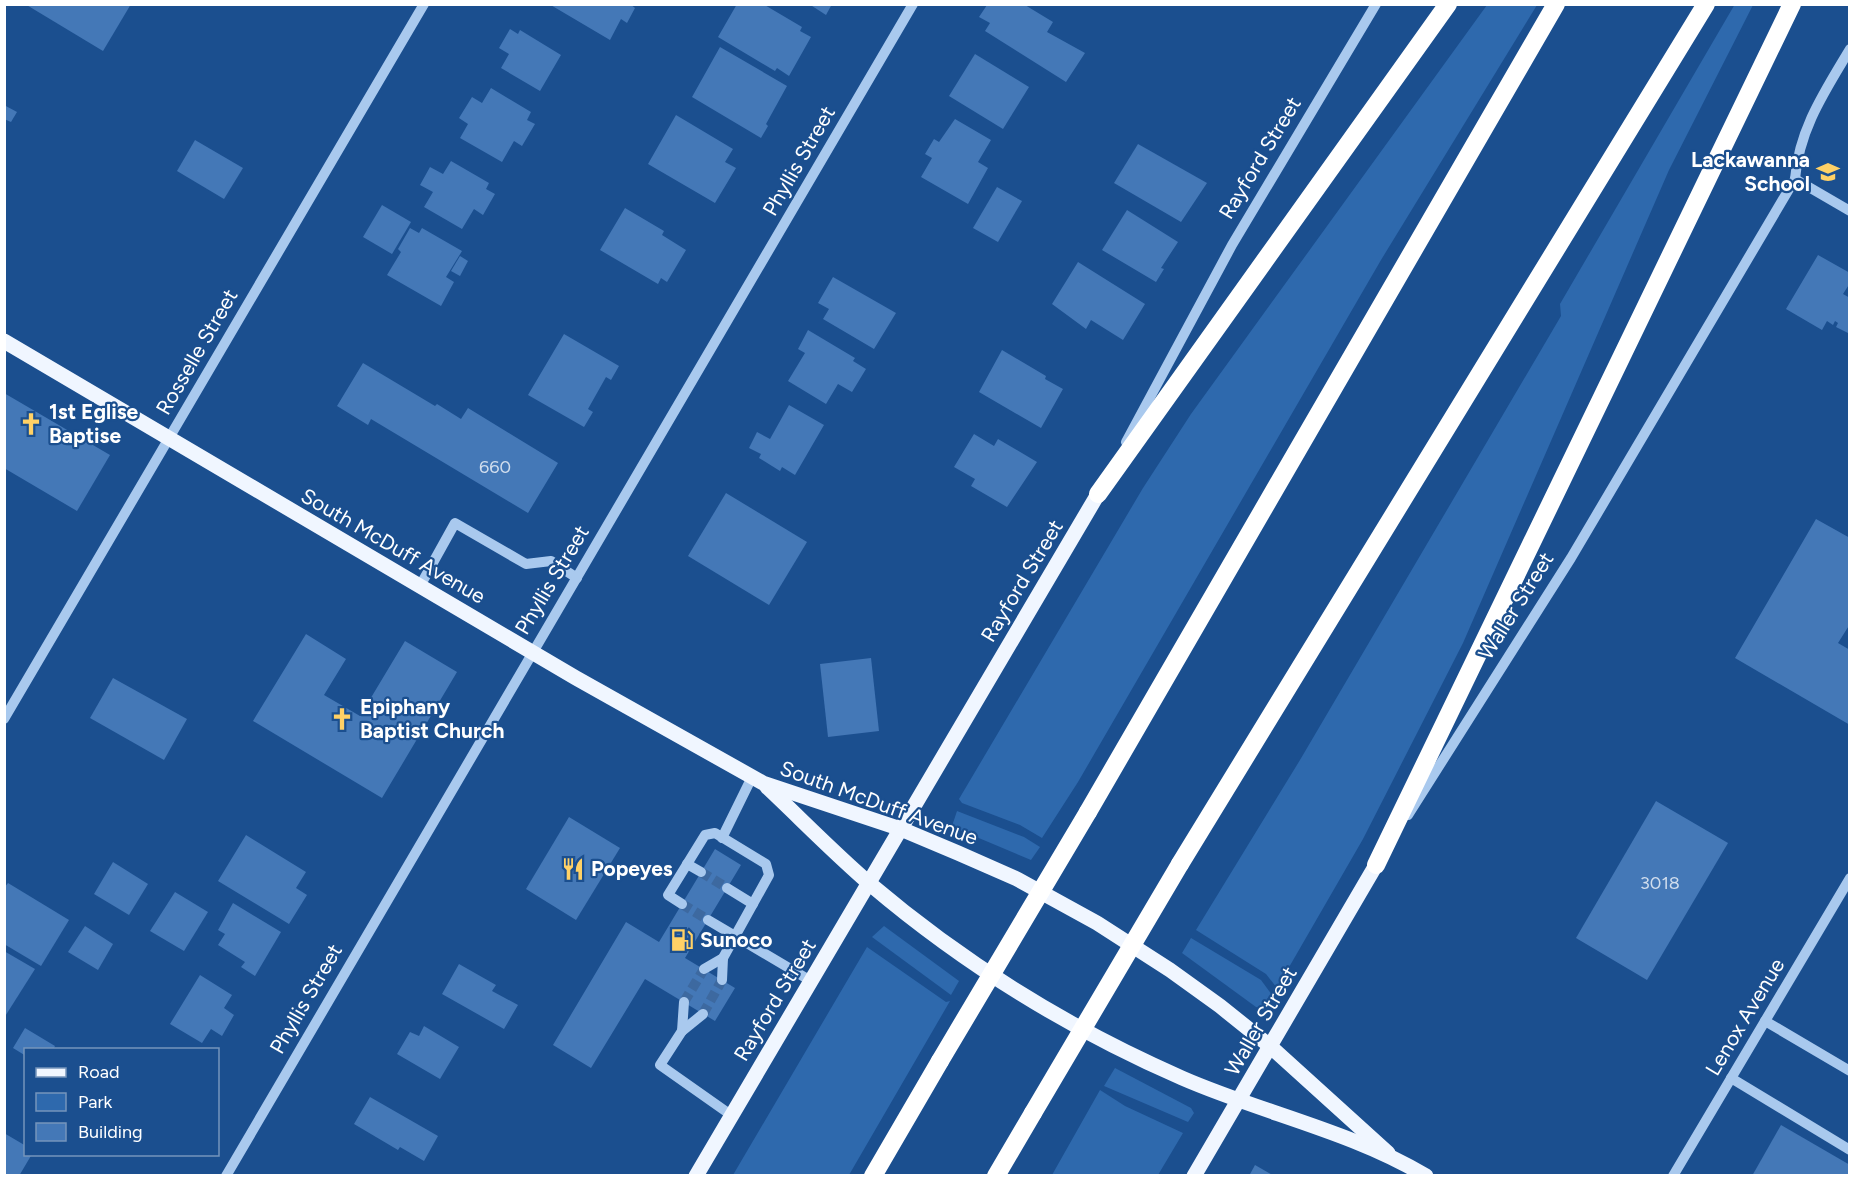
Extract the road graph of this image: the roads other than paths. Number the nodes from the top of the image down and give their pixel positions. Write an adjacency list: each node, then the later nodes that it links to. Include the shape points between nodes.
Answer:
1 (424, 4): 12 (street, Rosselle Street)
2 (913, 4): 14 (street, Phyllis Street)
3 (1376, 4): 13 (street, Rayford Street, via 1232,246)
4 (1448, 4): 13 (highway)
5 (1556, 4): 48 (highway, bridge)
6 (1706, 4): 49 (highway, bridge, via 1180,864)
7 (1792, 4): 22 (highway)
8 (1850, 49): 9 (street, Waller Street, via 1806,126)
9 (1795, 179): 10 (street); 22 (street, Waller Street, via 1571,558)
10 (1850, 211)
11 (4, 341): 12 (main road, South McDuff Avenue)
12 (169, 438): 15 (main road, South McDuff Avenue); 17 (street, Rosselle Street)
13 (1098, 494): 19 (main road, Rayford Street)
14 (577, 578): 15 (street, via 551,561 526,564 455,523); 16 (street, Phyllis Street)
15 (420, 585): 16 (main road, South McDuff Avenue)
16 (532, 651): 18 (main road, South McDuff Avenue); 46 (street, Phyllis Street)
17 (4, 719)
18 (757, 780): 19 (main road, South McDuff Avenue); 20 (street); 25 (main road, South McDuff Avenue)
19 (901, 829): 25 (main road, Rayford Street); 39 (main road, South McDuff Avenue, via 1017,879 1097,923 1170,969)
20 (722, 838): 21 (street, via 715,833 705,835); 28 (street, via 766,864 769,875)
21 (687, 864): 23 (street); 27 (street, via 669,895)
22 (1376, 866): 39 (main road, Waller Street)
23 (701, 872)
24 (1850, 878): 37 (street, Lenox Avenue)
25 (869, 883): 34 (main road, Rayford Street); 42 (main road, South McDuff Avenue, via 972,961 1045,1009 1123,1051)
26 (727, 888): 28 (street)
27 (682, 904)
28 (753, 904): 30 (street)
29 (708, 920): 30 (street)
30 (736, 934): 31 (street); 34 (street)
31 (723, 958): 32 (street); 33 (street)
32 (704, 969)
33 (722, 980)
34 (811, 981): 43 (main road, Rayford Street)
35 (684, 1002): 38 (street)
36 (703, 1014): 38 (street)
37 (1765, 1021): 40 (street); 41 (street, Lenox Avenue)
38 (682, 1031): 43 (street, via 660,1065)
39 (1271, 1047): 42 (main road, Waller Street); 45 (main road, South McDuff Avenue)
40 (1850, 1071)
41 (1731, 1078): 44 (street); 52 (street, Lenox Avenue)
42 (1239, 1101): 45 (main road, South McDuff Avenue); 50 (main road, Waller Street)
43 (731, 1115): 47 (main road, Rayford Street)
44 (1850, 1150)
45 (1388, 1153): 51 (main road, South McDuff Avenue)
46 (226, 1176)
47 (696, 1176)
48 (873, 1176)
49 (996, 1176)
50 (1194, 1176)
51 (1426, 1176)
52 (1673, 1176)

